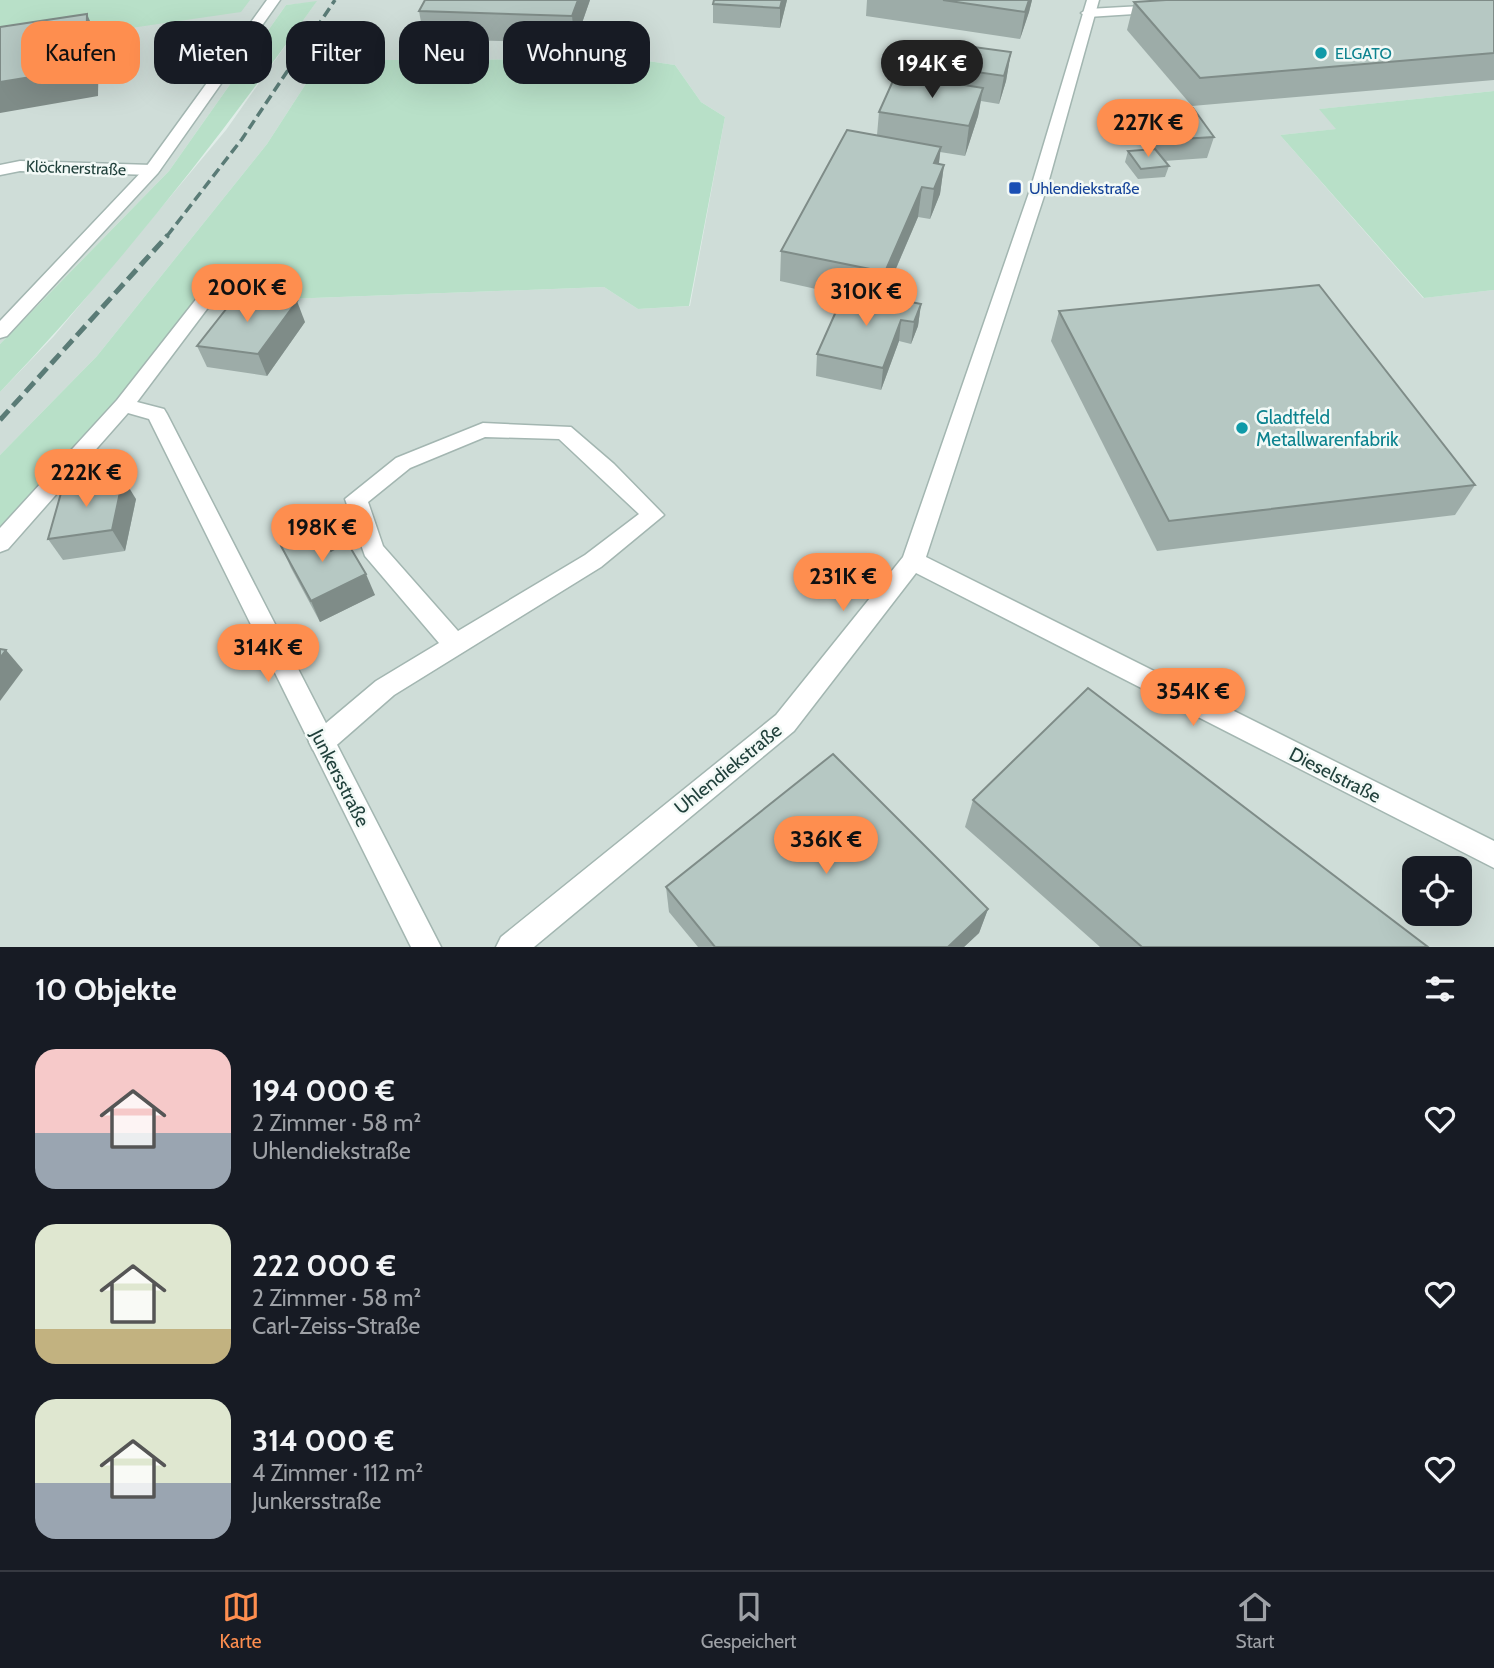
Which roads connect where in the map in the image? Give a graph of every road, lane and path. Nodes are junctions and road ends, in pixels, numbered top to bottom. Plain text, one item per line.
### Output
1 (274, 0) edge
2 (1091, 6) edge
3 (1170, 9) edge
4 (0, 170) edge
5 (152, 170) junction
6 (207, 297) dead end
7 (0, 332) edge
8 (124, 405) junction
9 (0, 543) edge
10 (913, 561) junction
11 (455, 645) junction
12 (322, 742) junction
13 (1494, 855) edge
14 (426, 947) edge
15 (511, 947) edge

1 - 5 street
2 - 3 street
2 - 10 street, Uhlendiekstraße
4 - 5 street, Klöcknerstraße
5 - 7 street
6 - 8 street
8 - 9 street
8 - 12 street, Junkersstraße
10 - 13 street, Dieselstraße
10 - 15 street, Uhlendiekstraße
11 - 11 street
11 - 12 street
12 - 14 street, Junkersstraße

